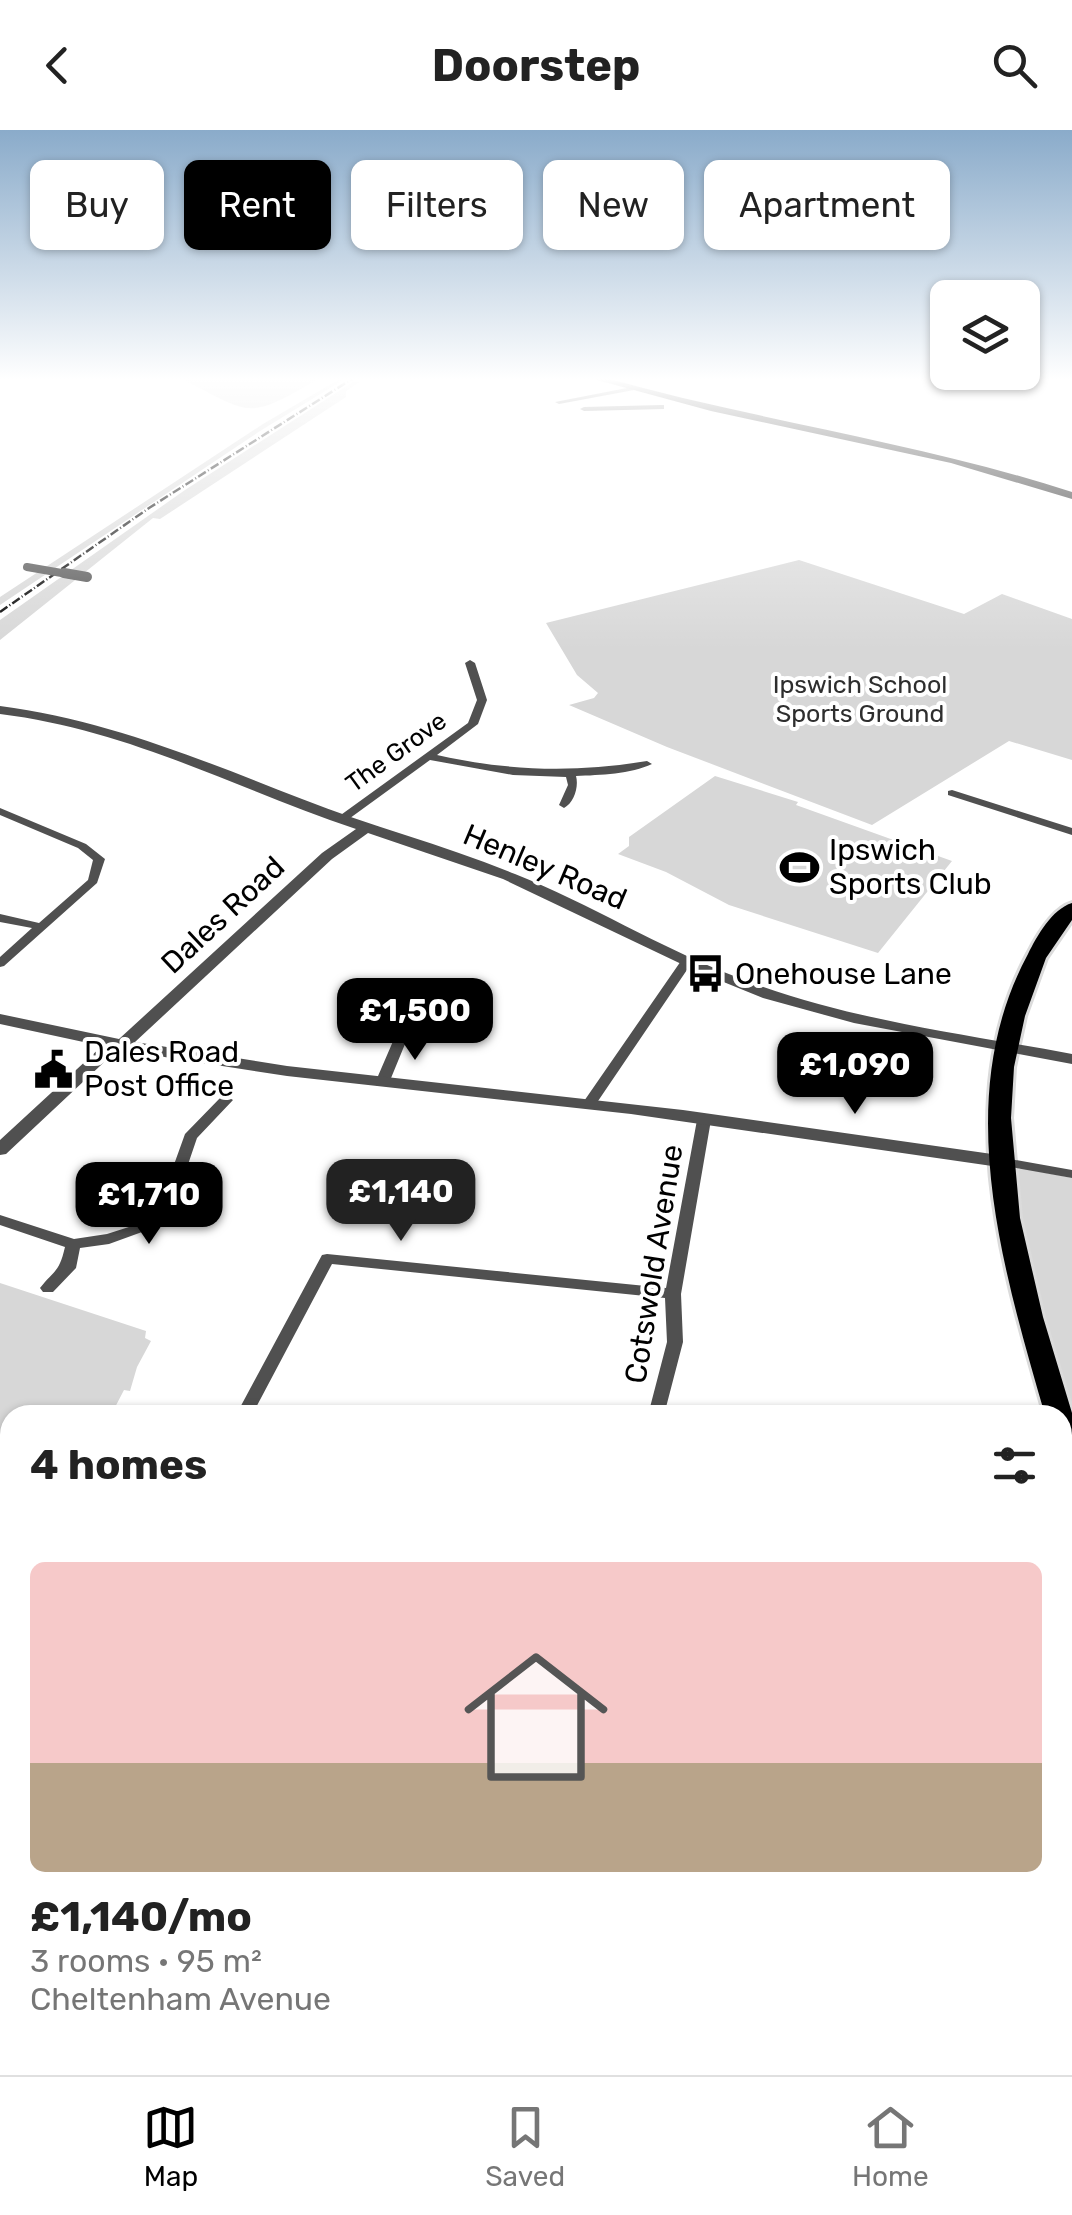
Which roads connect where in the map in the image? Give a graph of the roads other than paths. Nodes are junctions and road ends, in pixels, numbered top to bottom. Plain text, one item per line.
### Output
1 (982, 468) edge
2 (1072, 496) edge
3 (27, 567) dead end
4 (88, 576) dead end
5 (470, 664) dead end
6 (0, 710) edge
7 (431, 758) junction
8 (647, 764) dead end
9 (571, 776) junction
10 (952, 793) dead end
11 (564, 805) dead end
12 (0, 810) edge
13 (342, 819) junction
14 (366, 828) junction
15 (1072, 832) edge
16 (1072, 910) edge
17 (0, 918) edge
18 (42, 927) junction
19 (688, 961) junction
20 (0, 964) edge
21 (422, 988) dead end
22 (0, 1020) edge
23 (116, 1046) junction
24 (1005, 1047) junction
25 (1072, 1058) edge
26 (382, 1084) junction
27 (226, 1100) dead end
28 (588, 1104) junction
29 (704, 1120) junction
30 (0, 1150) edge
31 (999, 1161) junction
32 (1072, 1174) edge
33 (0, 1220) edge
34 (73, 1244) junction
35 (48, 1288) dead end
36 (673, 1294) junction
37 (249, 1405) edge
38 (658, 1405) edge
39 (1056, 1405) edge

1 - 2 main road
3 - 4 street, bridge
5 - 7 street, The Grove
6 - 13 street, Henley Road
7 - 9 street
7 - 13 street, The Grove
8 - 9 street
9 - 11 street
10 - 15 street
12 - 18 street
13 - 14 street, Henley Road
14 - 19 street, Henley Road
14 - 23 street, Dales Road
16 - 24 main road
17 - 18 street
18 - 20 street
19 - 24 street, Henley Road
19 - 28 street
21 - 26 street
22 - 23 street
23 - 26 street
23 - 30 street, Dales Road
24 - 25 street, Henley Road
24 - 31 main road
26 - 28 street
27 - 34 street
28 - 29 street
29 - 31 street
29 - 36 street, Cotswold Avenue
31 - 32 street
31 - 39 main road
33 - 34 street
34 - 35 street
36 - 37 street
36 - 38 street, Cotswold Avenue

